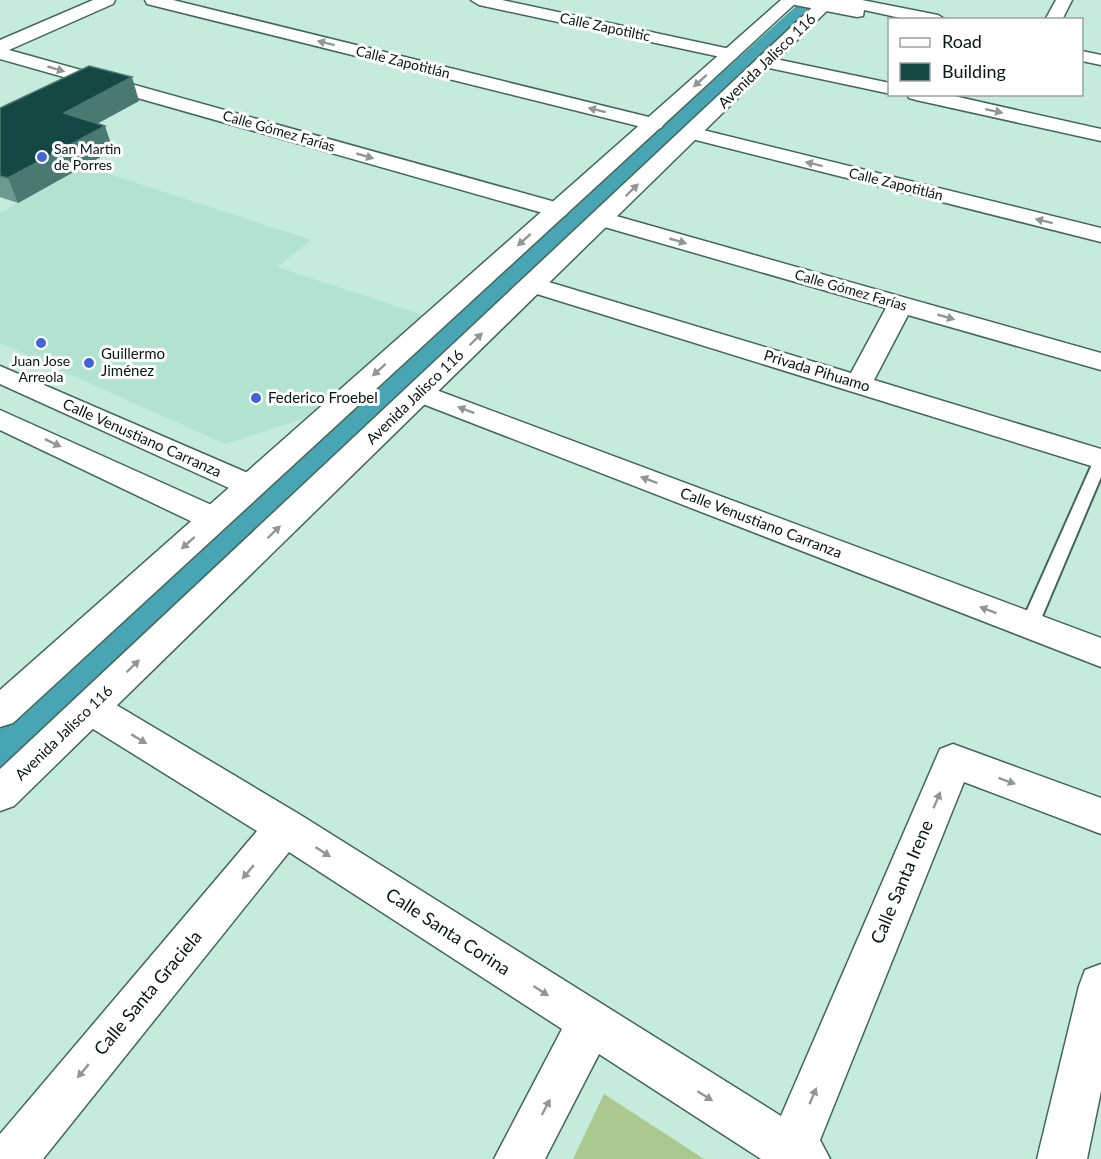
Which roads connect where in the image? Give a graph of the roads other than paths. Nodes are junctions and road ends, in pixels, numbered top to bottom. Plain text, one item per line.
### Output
1 (107, 0) edge
2 (153, 0) edge
3 (479, 0) edge
4 (793, 0) edge
5 (1064, 0) edge
6 (829, 3) edge
7 (888, 18) edge
8 (925, 18) edge
9 (1054, 18) edge
10 (0, 47) edge
11 (1083, 47) edge
12 (1101, 50) edge
13 (0, 53) edge
14 (730, 54) junction
15 (1083, 56) edge
16 (1101, 60) edge
17 (766, 62) junction
18 (888, 89) edge
19 (925, 96) edge
20 (654, 124) junction
21 (691, 133) junction
22 (1101, 135) edge
23 (558, 210) junction
24 (602, 219) junction
25 (1101, 235) edge
26 (533, 285) junction
27 (901, 304) junction
28 (1101, 362) edge
29 (0, 374) edge
30 (859, 383) junction
31 (420, 393) junction
32 (0, 418) edge
33 (1101, 460) edge
34 (251, 486) junction
35 (214, 519) junction
36 (1029, 626) junction
37 (1101, 653) edge
38 (90, 708) junction
39 (0, 712) edge
40 (0, 794) edge
41 (1101, 816) edge
42 (285, 827) junction
43 (1101, 986) edge
44 (590, 1023) junction
45 (798, 1155) edge
46 (11, 1159) edge
47 (519, 1159) edge
48 (1062, 1159) edge

1 - 10 street
20 -> 2 street, Calle Zapotitlán
3 - 14 street, Calle Zapotiltic
4 - 6 street
4 - 14 street, Avenida Jalisco 116
5 - 9 street
6 - 7 street
6 - 8 street
6 - 17 street, Avenida Jalisco 116
11 - 12 street
13 -> 23 street, Calle Gómez Farías
14 -> 20 street, Avenida Jalisco 116
15 - 16 street
17 - 18 street
17 - 21 street, Avenida Jalisco 116
19 -> 22 street
20 - 23 street, Avenida Jalisco 116
24 -> 21 street, Avenida Jalisco 116
25 -> 21 street, Calle Zapotitlán
23 -> 34 street, Avenida Jalisco 116
24 - 26 street, Avenida Jalisco 116
24 -> 27 street, Calle Gómez Farías
26 - 30 street, Privada Pihuamo
31 -> 26 street, Avenida Jalisco 116
27 -> 28 street, Calle Gómez Farías
27 - 30 street
29 - 34 street, Calle Venustiano Carranza
30 - 33 street, Privada Pihuamo
36 -> 31 street, Calle Venustiano Carranza
38 -> 31 street, Avenida Jalisco 116
32 -> 35 street
33 - 36 lane
34 - 35 street, Avenida Jalisco 116
35 -> 39 street, Avenida Jalisco 116
36 - 37 street, Calle Venustiano Carranza
38 - 40 street, Avenida Jalisco 116
38 -> 42 street, Calle Santa Corina
45 -> 41 street, Calle Santa Irene
42 -> 44 street, Calle Santa Corina
42 -> 46 street, Calle Santa Graciela
43 - 48 street
44 -> 45 street, Calle Santa Corina
47 -> 44 street

